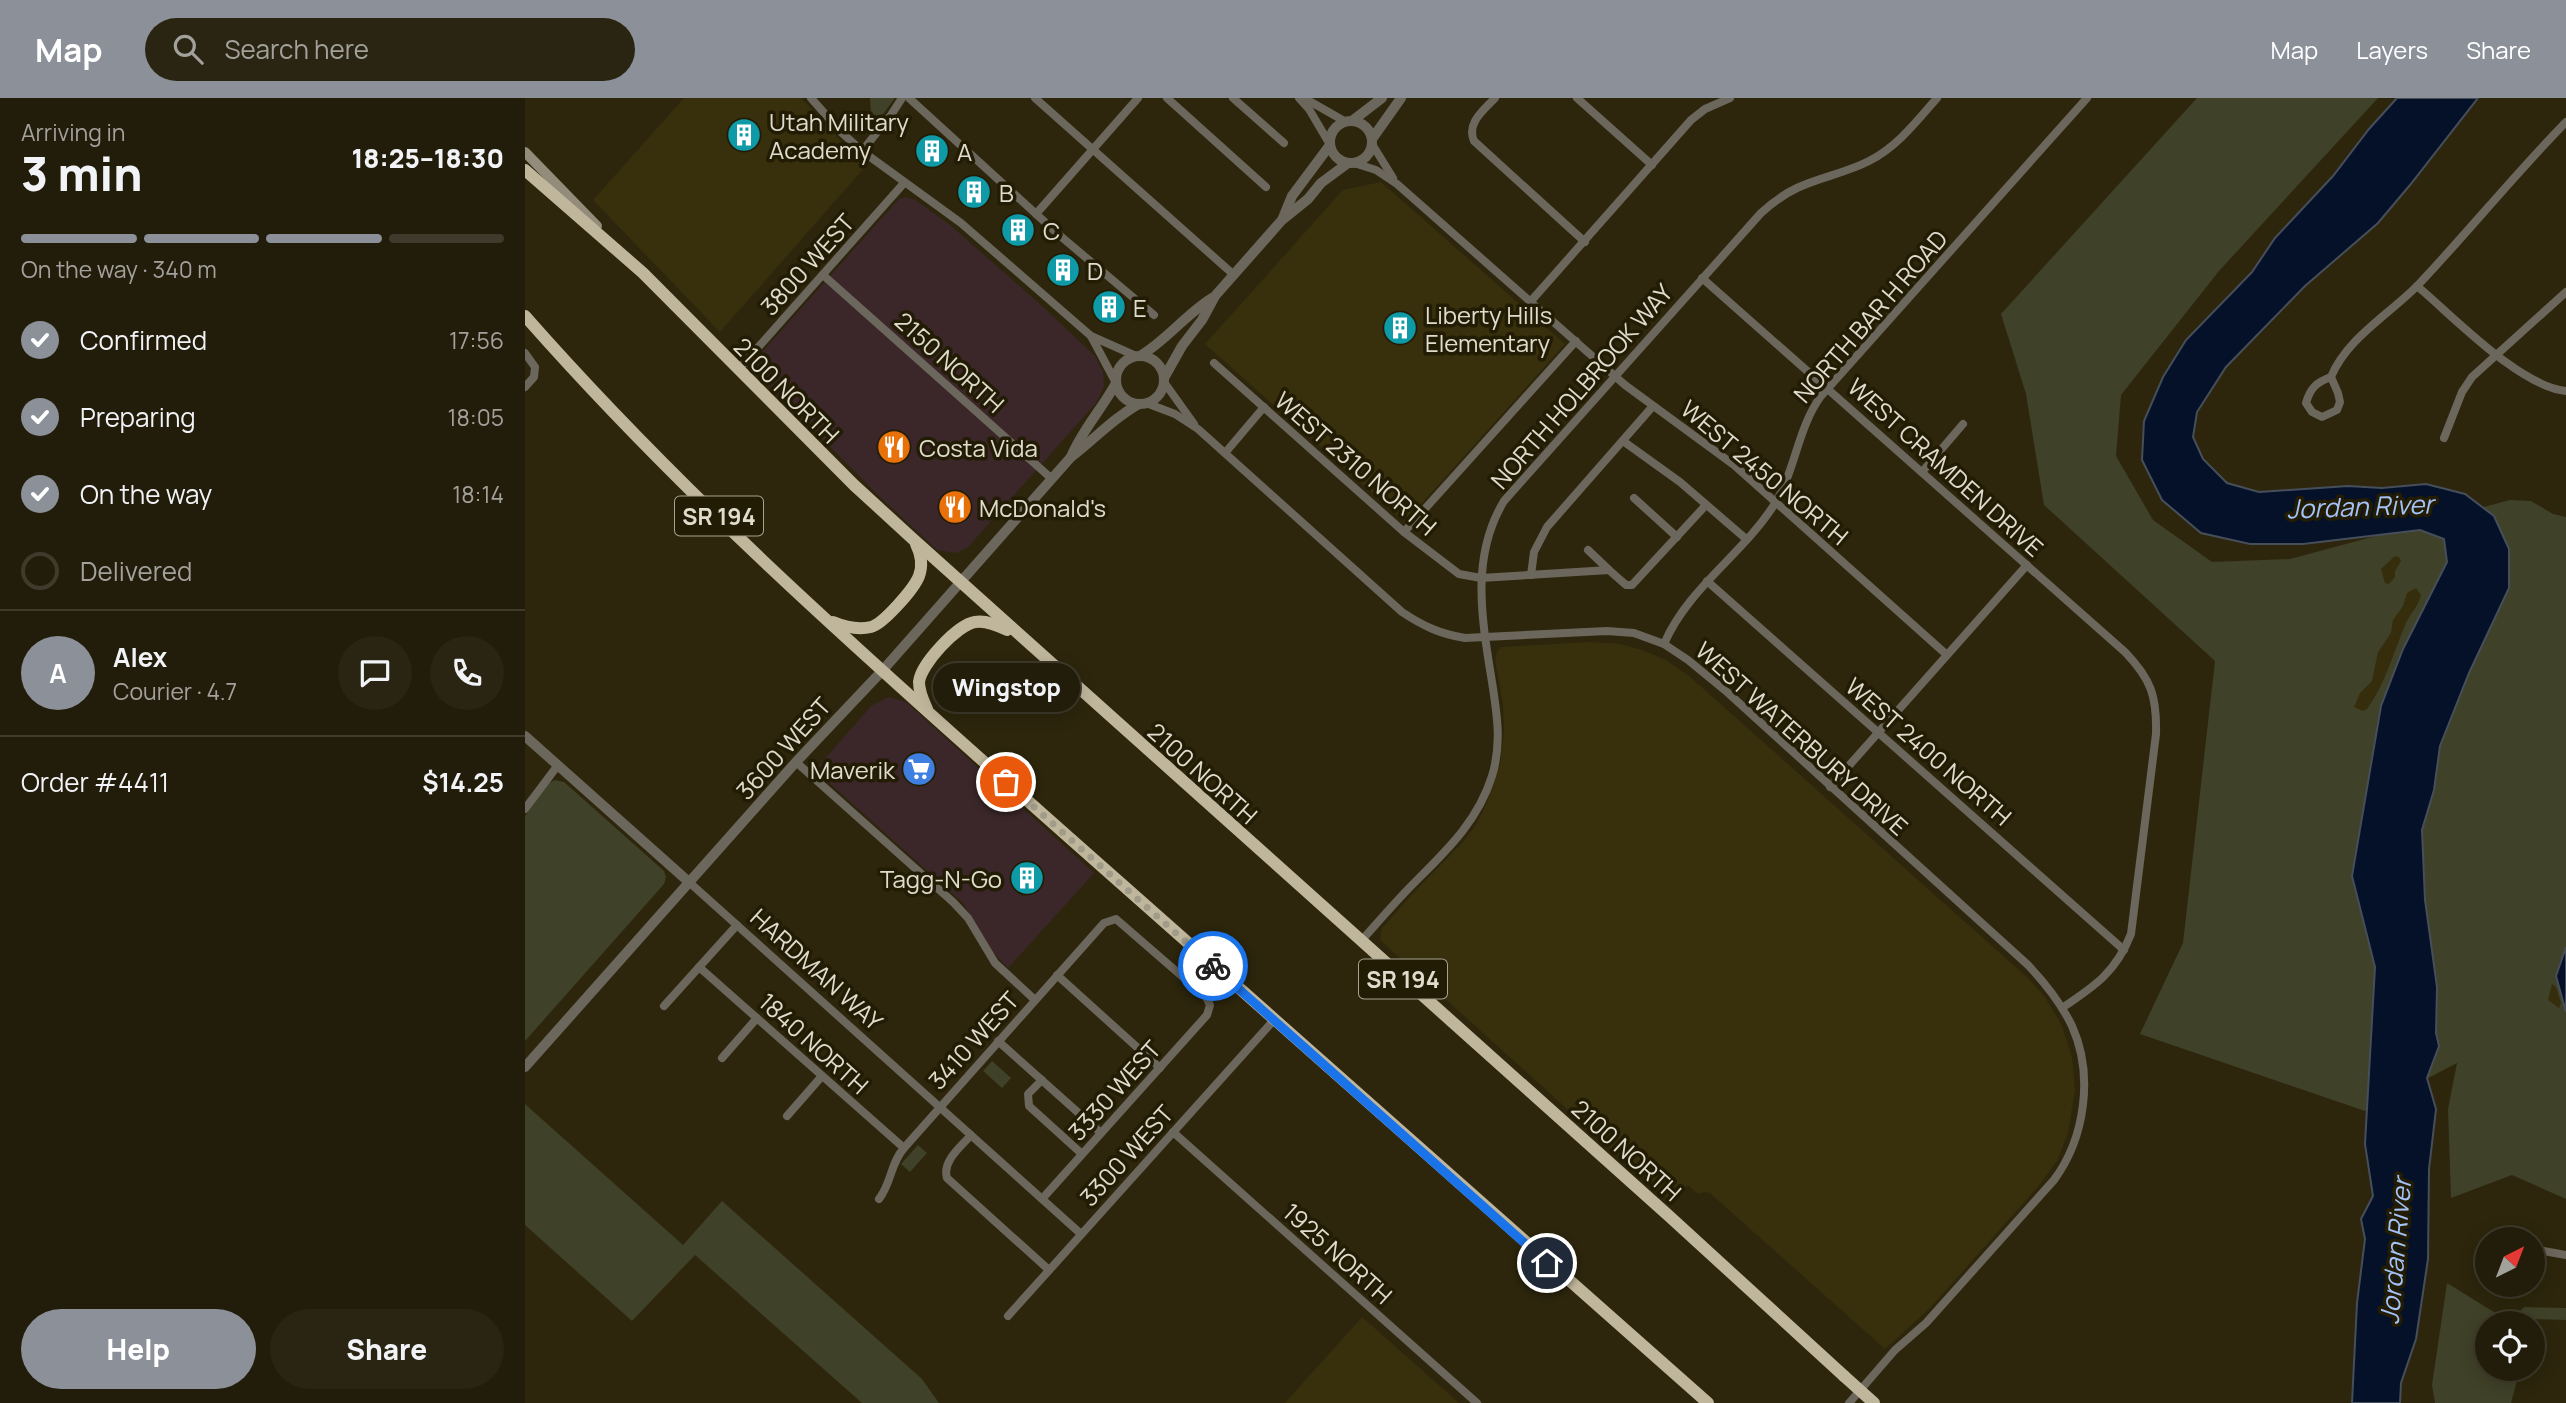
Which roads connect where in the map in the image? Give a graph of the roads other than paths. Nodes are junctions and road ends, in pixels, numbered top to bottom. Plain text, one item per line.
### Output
1 (811, 98) edge
2 (902, 98) edge
3 (909, 98) edge
4 (1035, 98) edge
5 (1138, 98) edge
6 (1167, 98) edge
7 (1233, 98) edge
8 (1301, 98) edge
9 (1382, 98) edge
10 (1401, 98) edge
11 (1496, 98) edge
12 (1577, 98) edge
13 (1937, 98) edge
14 (2087, 98) edge
15 (1725, 99) edge
16 (1349, 121) junction
17 (2566, 122) edge
18 (1372, 141) junction
19 (1284, 143) dead end
20 (1329, 144) junction
21 (1093, 149) junction
22 (862, 150) junction
23 (525, 152) edge
24 (1351, 163) junction
25 (1652, 165) junction
26 (525, 170) edge
27 (904, 183) junction
28 (1397, 184) junction
29 (1266, 187) dead end
30 (1036, 214) junction
31 (1282, 220) junction
32 (1585, 242) junction
33 (643, 273) junction
34 (823, 275) junction
35 (1234, 275) junction
36 (1702, 278) junction
37 (2417, 286) junction
38 (2566, 292) edge
39 (1215, 296) junction
40 (1531, 302) junction
41 (1154, 316) dead end
42 (525, 318) edge
43 (1091, 336) junction
44 (1576, 341) junction
45 (525, 353) edge
46 (2496, 354) junction
47 (1138, 356) junction
48 (1213, 363) dead end
49 (738, 370) junction
50 (1615, 376) junction
51 (2331, 377) junction
52 (1164, 380) junction
53 (1116, 382) junction
54 (525, 387) edge
55 (1828, 389) junction
56 (2566, 391) edge
57 (1143, 404) junction
58 (1653, 406) junction
59 (1264, 408) junction
60 (1963, 424) dead end
61 (1198, 429) junction
62 (2444, 438) dead end
63 (1623, 441) junction
64 (1225, 453) junction
65 (1071, 457) junction
66 (1922, 472) junction
67 (1052, 479) junction
68 (1634, 498) dead end
69 (1775, 503) junction
70 (1706, 505) junction
71 (1405, 531) junction
72 (1677, 537) junction
73 (1745, 538) junction
74 (914, 540) junction
75 (1588, 550) dead end
76 (2027, 565) junction
77 (1609, 570) junction
78 (1531, 575) junction
79 (1481, 578) junction
80 (1707, 581) junction
81 (960, 583) junction
82 (827, 619) junction
83 (1020, 636) junction
84 (1485, 636) junction
85 (1664, 644) junction
86 (1947, 655) junction
87 (882, 671) junction
88 (931, 715) junction
89 (1878, 733) junction
90 (525, 736) edge
91 (796, 762) junction
92 (558, 765) junction
93 (1830, 787) junction
94 (525, 809) edge
95 (690, 883) junction
96 (737, 925) junction
97 (1361, 941) junction
98 (2124, 950) junction
99 (699, 967) junction
100 (1058, 975) junction
101 (1035, 1000) junction
102 (1210, 1004) joint
103 (664, 1006) dead end
104 (2062, 1008) junction
105 (757, 1018) junction
106 (1273, 1020) junction
107 (998, 1041) junction
108 (722, 1058) dead end
109 (525, 1067) edge
110 (1160, 1068) junction
111 (822, 1076) junction
112 (1042, 1080) junction
113 (939, 1107) junction
114 (787, 1116) dead end
115 (1173, 1132) junction
116 (1101, 1133) junction
117 (971, 1135) junction
118 (904, 1148) junction
119 (1082, 1154) junction
120 (879, 1199) dead end
121 (1042, 1199) junction
122 (1081, 1234) junction
123 (2545, 1252) edge
124 (2566, 1255) edge
125 (1049, 1270) junction
126 (1008, 1316) dead end
127 (1477, 1403) edge
128 (1708, 1403) edge
129 (1849, 1403) edge
130 (1874, 1403) edge

1 - 22 street
2 - 22 street
3 - 30 street
4 - 21 street
5 - 21 street
6 - 29 street
7 - 19 street
8 - 16 street
8 - 20 street
9 - 16 street
10 - 18 street
11 - 32 street
12 - 25 street
13 - 36 street, NORTH HOLBROOK WAY
14 - 55 street, NORTH BAR H ROAD
15 - 25 street
16 - 18 street
16 - 20 street
17 - 37 street
18 - 24 street
18 - 28 street, WEST 2450 NORTH
20 - 24 street
20 - 31 street
21 - 30 street
21 - 35 street
22 - 27 street
23 - 33 main road, 2100 NORTH
24 - 28 street, WEST 2450 NORTH
24 - 31 street
25 - 32 street
26 - 33 highway, SR 194
27 - 34 street, 3800 WEST
27 - 43 street
28 - 40 street, WEST 2450 NORTH
30 - 41 street
31 - 35 street
32 - 40 street
33 - 49 highway, 2100 NORTH / SR 194
34 - 49 street, 3800 WEST
34 - 67 street, 2150 NORTH
35 - 39 street
36 - 50 street, NORTH HOLBROOK WAY
36 - 55 street, WEST CRAMDEN DRIVE
37 - 46 street
37 - 51 street
38 - 46 street
39 - 47 street
39 - 52 street
40 - 44 street, WEST 2450 NORTH
42 - 82 highway, SR 194
43 - 47 street
43 - 53 street
44 - 50 street, WEST 2450 NORTH
44 - 71 street
45 - 54 street
46 - 56 street
46 - 62 street
47 - 52 street
47 - 53 street
48 - 59 street, WEST 2310 NORTH
49 - 74 highway, 2100 NORTH / SR 194
50 - 58 street, WEST 2450 NORTH
50 - 79 street, NORTH HOLBROOK WAY
51 - 51 street
52 - 57 street
52 - 61 street, WEST WATERBURY DRIVE
53 - 57 street
53 - 65 street
55 - 66 street, WEST CRAMDEN DRIVE
55 - 69 street, NORTH BAR H ROAD
57 - 61 street, WEST WATERBURY DRIVE
57 - 65 street
58 - 63 street
58 - 69 street, WEST 2450 NORTH
59 - 64 street
59 - 71 street, WEST 2310 NORTH
60 - 66 street
61 - 64 street, WEST WATERBURY DRIVE
63 - 70 street
63 - 78 street
64 - 84 street, WEST WATERBURY DRIVE
65 - 67 street, 3600 WEST
66 - 76 street, WEST CRAMDEN DRIVE
67 - 81 street, 3600 WEST
68 - 72 street
69 - 73 street, NORTH BAR H ROAD
69 - 86 street, WEST 2450 NORTH
70 - 72 street
70 - 73 street
71 - 79 street, WEST 2310 NORTH
72 - 77 street
73 - 80 street, NORTH BAR H ROAD
74 - 81 highway, 2100 NORTH / SR 194
74 - 82 highway
75 - 77 street
76 - 86 street
76 - 98 street, WEST CRAMDEN DRIVE
77 - 78 street
78 - 79 street
79 - 84 street, NORTH HOLBROOK WAY
80 - 85 street, NORTH BAR H ROAD
80 - 89 street, WEST 2400 NORTH
81 - 83 highway, 2100 NORTH / SR 194
81 - 87 street, 3600 WEST
82 - 87 highway, SR 194
83 - 88 highway
83 - 97 highway, 2100 NORTH / SR 194
84 - 85 street, WEST WATERBURY DRIVE
84 - 97 street, NORTH HOLBROOK WAY
85 - 93 street, WEST WATERBURY DRIVE
86 - 89 street
87 - 88 highway, SR 194
87 - 91 street, 3600 WEST
88 - 106 highway, SR 194
89 - 93 street
89 - 98 street, WEST 2400 NORTH
90 - 92 street, HARDMAN WAY
91 - 95 street, 3600 WEST
91 - 101 street
92 - 94 street
92 - 95 street, HARDMAN WAY
93 - 104 street, WEST WATERBURY DRIVE
95 - 96 street, HARDMAN WAY
95 - 109 street, 3600 WEST
96 - 99 street
96 - 113 street, HARDMAN WAY
97 - 130 highway, 2100 NORTH / SR 194, bridge
98 - 104 street
99 - 103 street
99 - 105 street, 1840 NORTH
100 - 101 street, 3410 WEST
100 - 102 street, 3410 WEST
100 - 110 street
101 - 107 street, 3410 WEST
102 - 110 street, 3330 WEST
104 - 129 street, WEST WATERBURY DRIVE
105 - 108 street
105 - 111 street, 1840 NORTH
106 - 115 street, 3300 WEST
106 - 128 highway, SR 194
107 - 112 street
107 - 113 street, 3410 WEST
110 - 116 street, 3330 WEST
111 - 114 street
111 - 118 street, 1840 NORTH
112 - 116 street
112 - 119 street
113 - 117 street, HARDMAN WAY
113 - 118 street, 3410 WEST
115 - 122 street, 3300 WEST
115 - 127 street, 1925 NORTH
116 - 119 street, 3330 WEST
117 - 121 street, HARDMAN WAY
117 - 125 street
118 - 120 street, 3410 WEST
119 - 121 street, 3330 WEST
121 - 122 street, HARDMAN WAY
122 - 125 street, 3300 WEST
123 - 124 street
125 - 126 street, 3300 WEST

